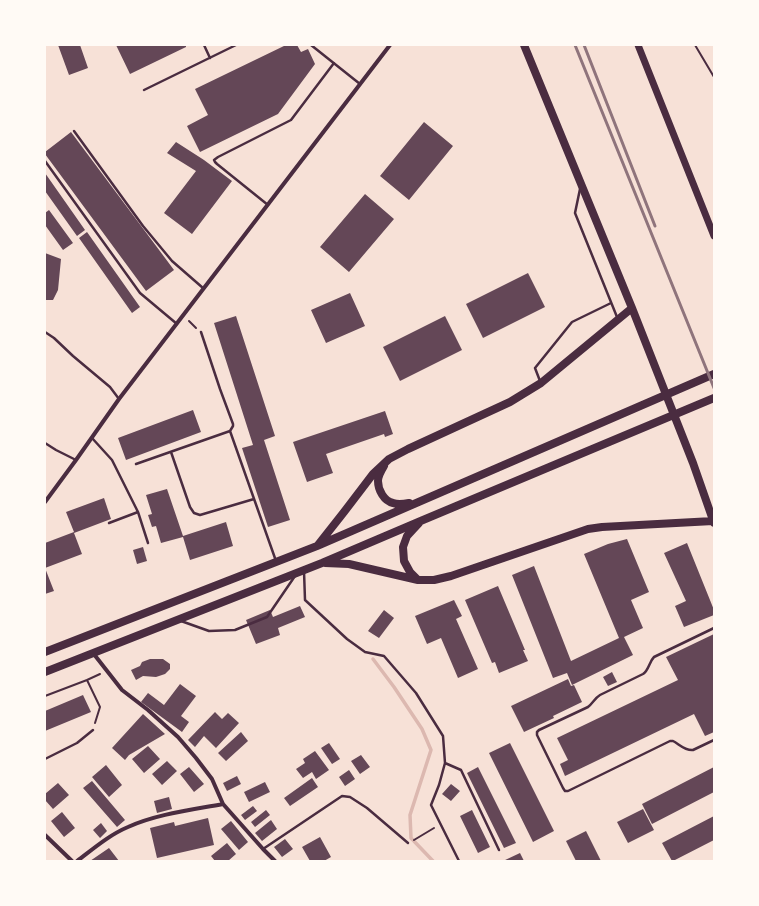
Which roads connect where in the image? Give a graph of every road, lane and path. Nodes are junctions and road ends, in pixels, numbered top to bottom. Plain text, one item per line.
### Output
1 (204, 45) edge
2 (236, 45) edge
3 (311, 45) edge
4 (390, 45) edge
5 (524, 45) edge
6 (638, 45) edge
7 (695, 45) edge
8 (210, 58) junction
9 (334, 63) junction
10 (714, 76) edge
11 (360, 84) junction
12 (144, 90) dead end
13 (74, 131) dead end
14 (45, 161) edge
15 (581, 184) junction
16 (268, 205) junction
17 (714, 236) edge
18 (203, 288) junction
19 (611, 303) junction
20 (632, 308) junction
21 (183, 316) junction
22 (618, 319) junction
23 (177, 324) junction
24 (45, 332) edge
25 (201, 332) joint
26 (714, 374) edge
27 (541, 383) junction
28 (714, 398) edge
29 (119, 399) junction
30 (230, 431) junction
31 (92, 438) junction
32 (45, 443) edge
33 (171, 452) junction
34 (389, 459) junction
35 (76, 460) junction
36 (136, 464) dead end
37 (254, 499) junction
38 (45, 502) edge
39 (416, 503) junction
40 (138, 512) junction
41 (423, 520) junction
42 (714, 522) edge
43 (109, 523) dead end
44 (148, 543) dead end
45 (317, 546) junction
46 (276, 562) junction
47 (322, 563) junction
48 (300, 572) junction
49 (418, 580) junction
50 (179, 620) junction
51 (714, 628) edge
52 (45, 652) edge
53 (93, 653) junction
54 (107, 671) junction
55 (45, 672) edge
56 (87, 680) junction
57 (45, 696) edge
58 (93, 730) joint
59 (714, 740) edge
60 (45, 759) edge
61 (445, 763) junction
62 (223, 804) junction
63 (440, 824) junction
64 (45, 835) edge
65 (420, 836) dead end
66 (408, 843) dead end
67 (263, 849) junction
68 (499, 850) dead end
69 (72, 861) edge
70 (77, 861) edge
71 (275, 861) edge
72 (459, 861) edge

1 - 8 lane
2 - 8 lane
3 - 9 lane
4 - 11 street
5 - 15 main road
6 - 17 main road
7 - 10 path
8 - 12 lane
9 - 11 lane
9 - 16 lane
11 - 16 street
13 - 18 lane
14 - 23 lane
15 - 19 lane
15 - 20 main road
16 - 18 street
18 - 21 street
19 - 22 lane
19 - 27 lane
20 - 22 main road
20 - 42 main road
21 - 23 street
21 - 25 path
22 - 27 main road
23 - 29 street
24 - 29 lane
25 - 30 lane
26 - 39 main road
27 - 34 main road
28 - 41 main road
29 - 31 street
30 - 33 lane
30 - 37 lane
31 - 35 street
31 - 40 lane
32 - 35 lane
33 - 36 lane
33 - 37 lane
34 - 39 main road
34 - 45 main road
35 - 38 street
37 - 46 lane
39 - 45 main road
40 - 43 lane
40 - 44 lane
41 - 47 main road
41 - 49 main road
42 - 49 main road
45 - 46 main road
46 - 52 main road
47 - 48 main road
47 - 49 main road
48 - 50 main road
48 - 50 lane
48 - 61 lane
50 - 53 main road
51 - 59 lane
53 - 54 street
53 - 55 main road
54 - 56 path
54 - 62 street
56 - 57 path
56 - 58 path
58 - 60 lane
61 - 63 lane
61 - 68 lane
62 - 67 street
62 - 70 street
63 - 65 path
63 - 72 lane
64 - 69 street
66 - 67 lane
67 - 71 street

